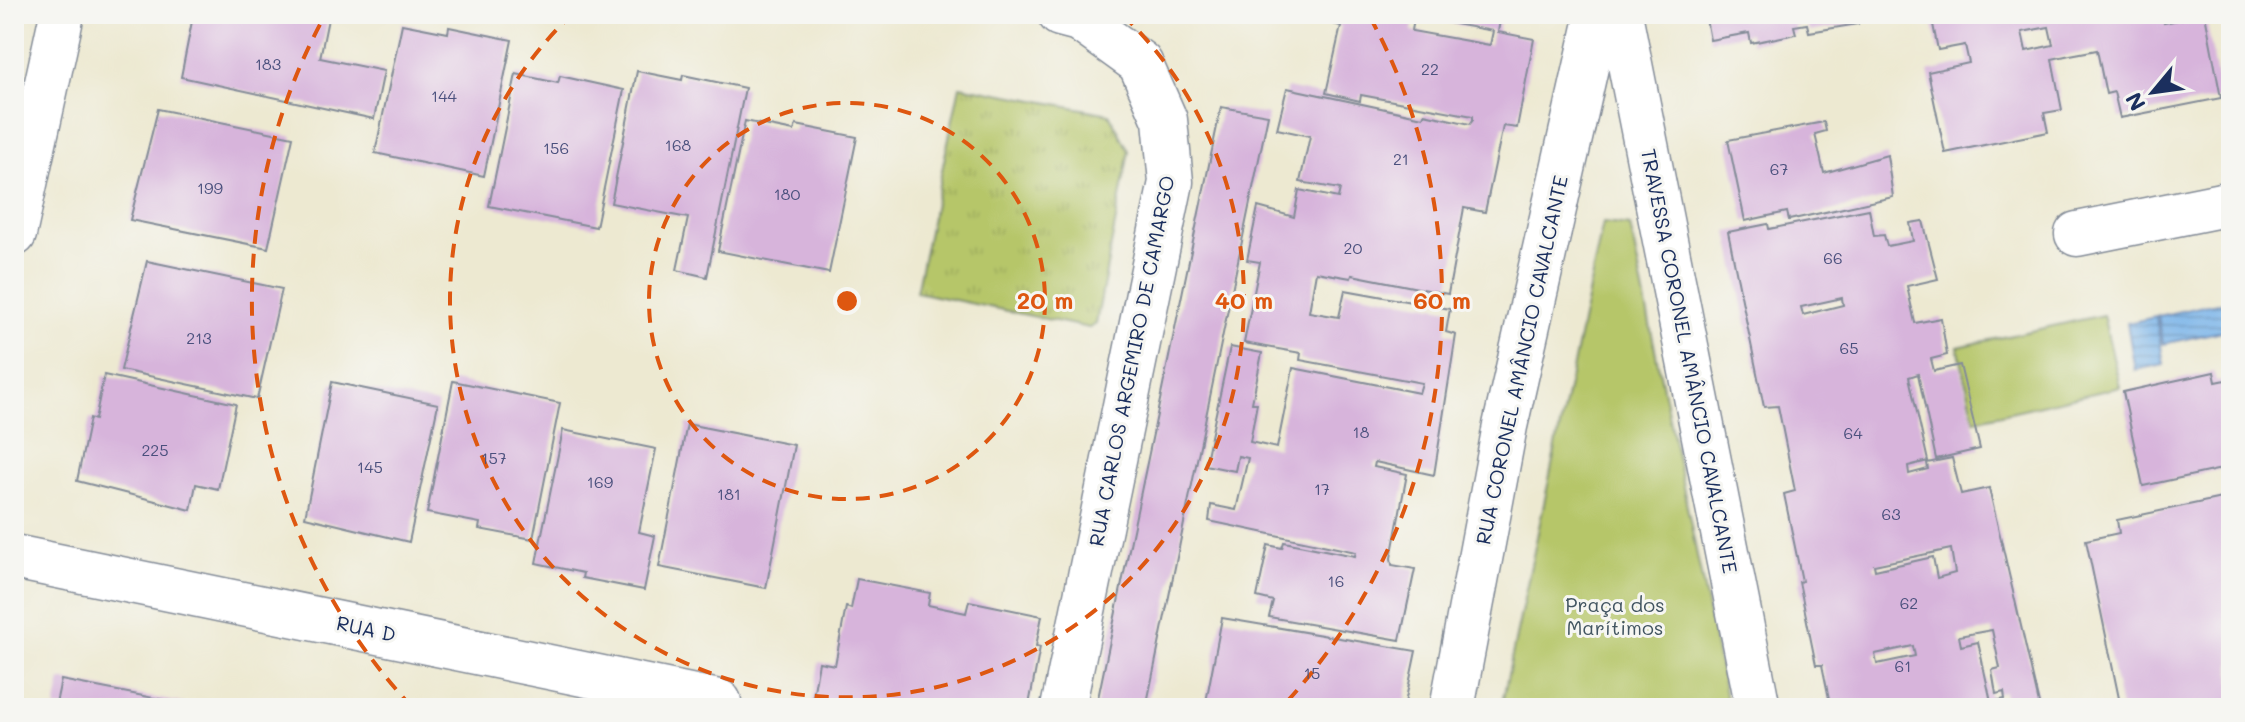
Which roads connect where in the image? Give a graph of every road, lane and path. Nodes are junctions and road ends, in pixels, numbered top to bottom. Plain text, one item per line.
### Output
1 (62, 14) edge
2 (1060, 14) edge
3 (1598, 14) edge
4 (1620, 14) edge
5 (2231, 203) edge
6 (14, 234) edge
7 (2077, 234) dead end
8 (14, 557) edge
9 (719, 702) dead end
10 (1063, 708) edge
11 (1452, 708) edge
12 (1758, 708) edge

1 - 6 street
2 - 10 street, RUA CARLOS ARGEMIRO DE CAMARGO
3 - 11 street, RUA CORONEL AMÂNCIO CAVALCANTE
4 - 12 street, TRAVESSA CORONEL AMÂNCIO CAVALCANTE
5 - 7 street
8 - 9 street, RUA D

